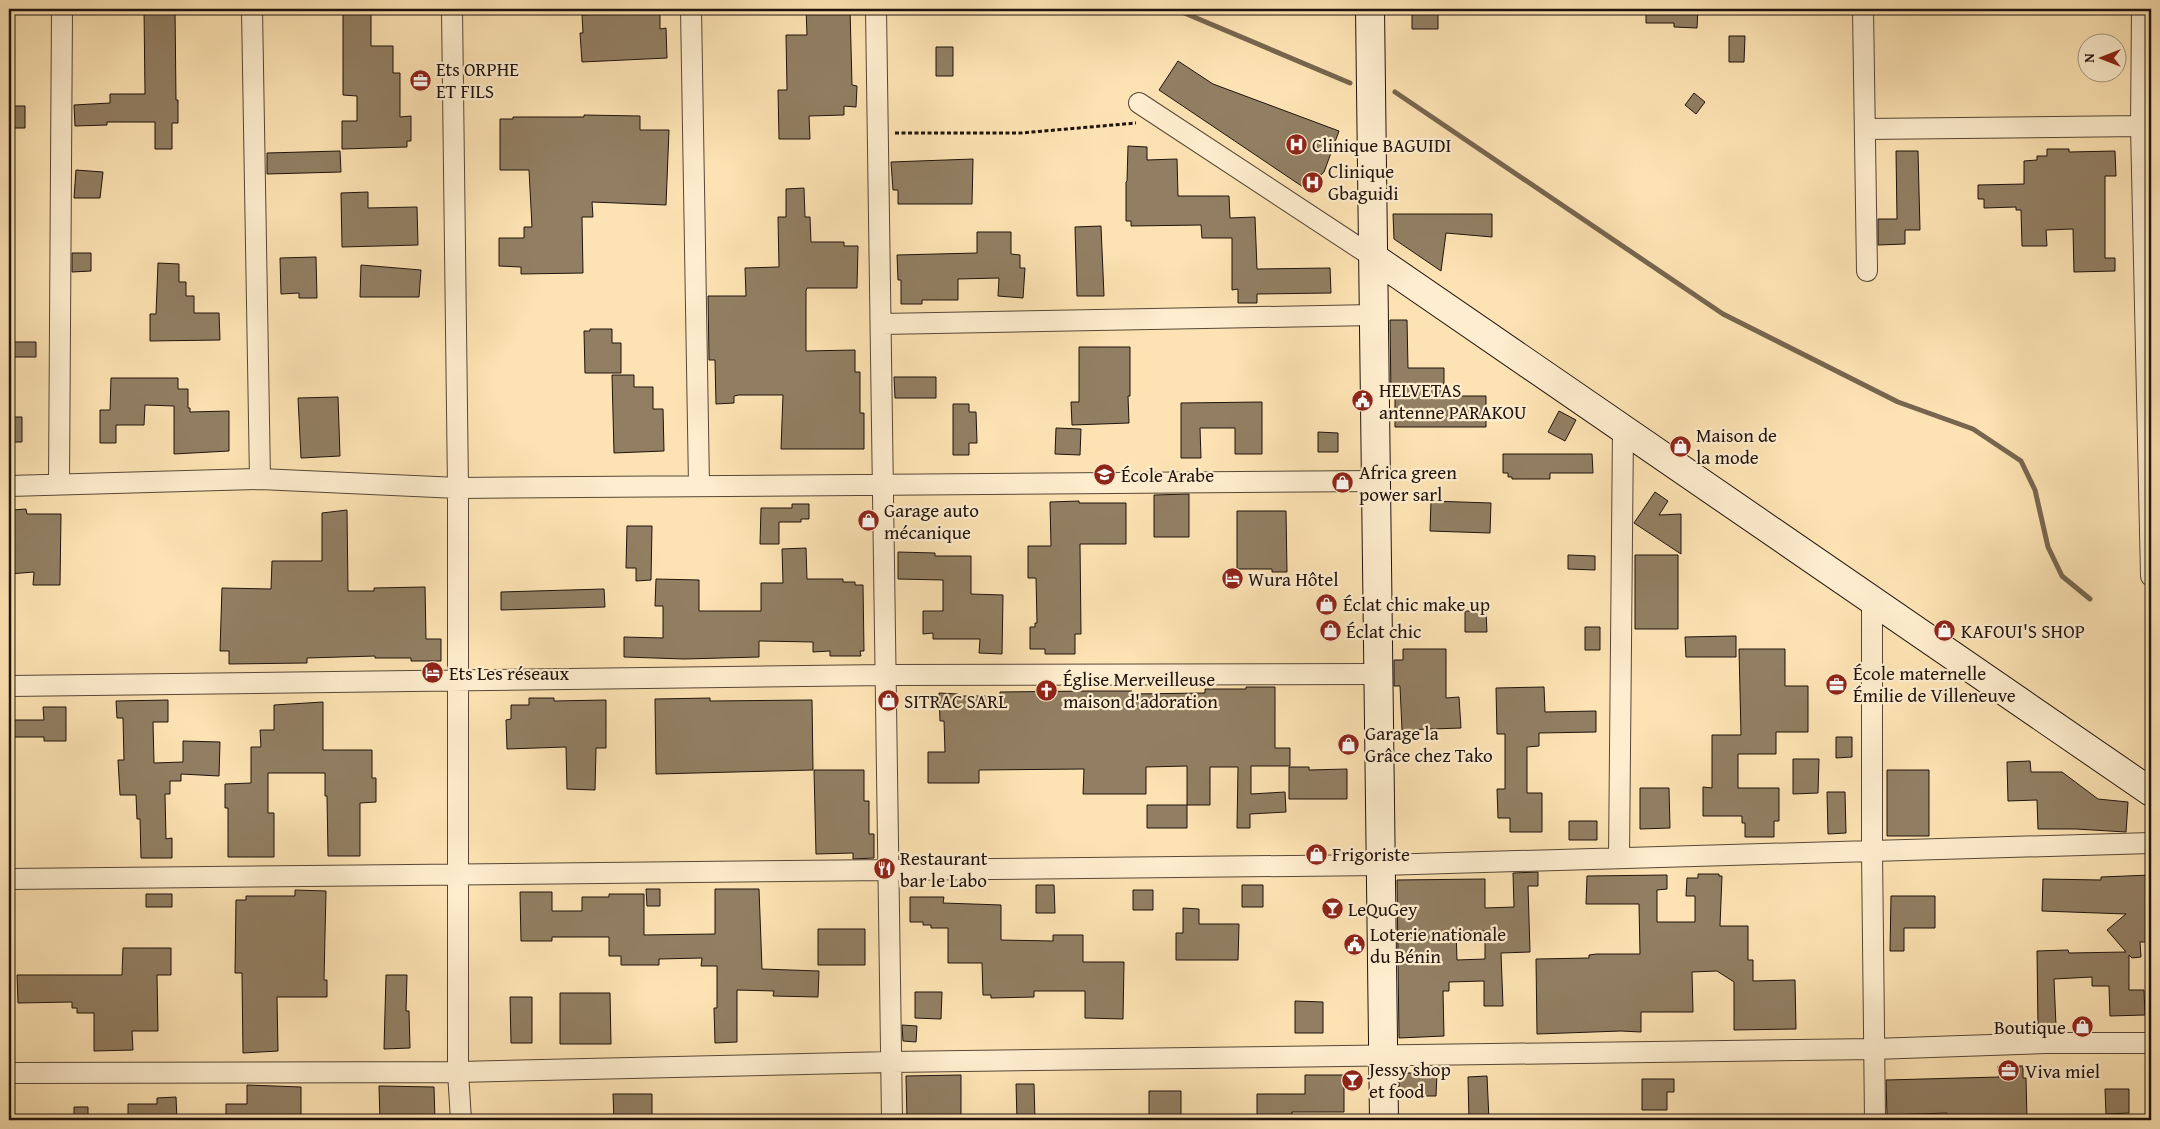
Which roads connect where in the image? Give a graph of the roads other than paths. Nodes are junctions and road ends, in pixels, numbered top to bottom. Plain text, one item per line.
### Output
1 (62, 9) edge
2 (252, 9) edge
3 (452, 9) edge
4 (691, 9) edge
5 (876, 9) edge
6 (1370, 9) edge
7 (1863, 9) edge
8 (2142, 9) edge
9 (1139, 103) dead end
10 (2140, 126) junction
11 (1865, 130) junction
12 (1373, 257) junction
13 (1867, 271) dead end
14 (1374, 315) junction
15 (881, 324) junction
16 (1623, 429) junction
17 (260, 479) junction
18 (1376, 480) junction
19 (59, 483) junction
20 (883, 484) junction
21 (699, 485) junction
22 (9, 486) edge
23 (458, 488) junction
24 (2151, 576) edge
25 (1872, 600) junction
26 (1378, 674) junction
27 (886, 675) junction
28 (459, 680) junction
29 (9, 686) edge
30 (2151, 792) edge
31 (2151, 843) edge
32 (1872, 851) junction
33 (1619, 858) junction
34 (1380, 865) junction
35 (888, 870) junction
36 (459, 876) junction
37 (9, 879) edge
38 (2151, 1043) edge
39 (1874, 1049) junction
40 (1383, 1056) junction
41 (891, 1062) junction
42 (9, 1072) edge
43 (458, 1072) junction
44 (461, 1120) edge
45 (892, 1120) edge
46 (1384, 1120) edge
47 (1876, 1120) edge

1 - 19 street
2 - 17 street
3 - 23 street
4 - 21 street
5 - 15 street
6 - 12 street
7 - 11 street
8 - 10 street
9 - 12 street
10 - 11 street
10 - 24 street
11 - 13 street
12 - 14 street
12 - 16 street
14 - 15 street
14 - 18 street
15 - 20 street
16 - 25 street
16 - 33 street
17 - 19 street
17 - 23 street
18 - 20 street
18 - 26 street
19 - 22 street
20 - 21 street
20 - 27 street
21 - 23 street
23 - 28 street
25 - 30 street
25 - 32 street
26 - 27 street
26 - 34 street
27 - 28 street
27 - 35 street
28 - 29 street
28 - 36 street
31 - 32 street
32 - 33 street
32 - 39 street
33 - 34 street
34 - 35 street
34 - 40 street
35 - 36 street
35 - 41 street
36 - 37 street
36 - 43 street
38 - 39 street
39 - 40 street
39 - 47 street
40 - 41 street
40 - 46 street
41 - 43 street
41 - 45 street
42 - 43 street
43 - 44 street

